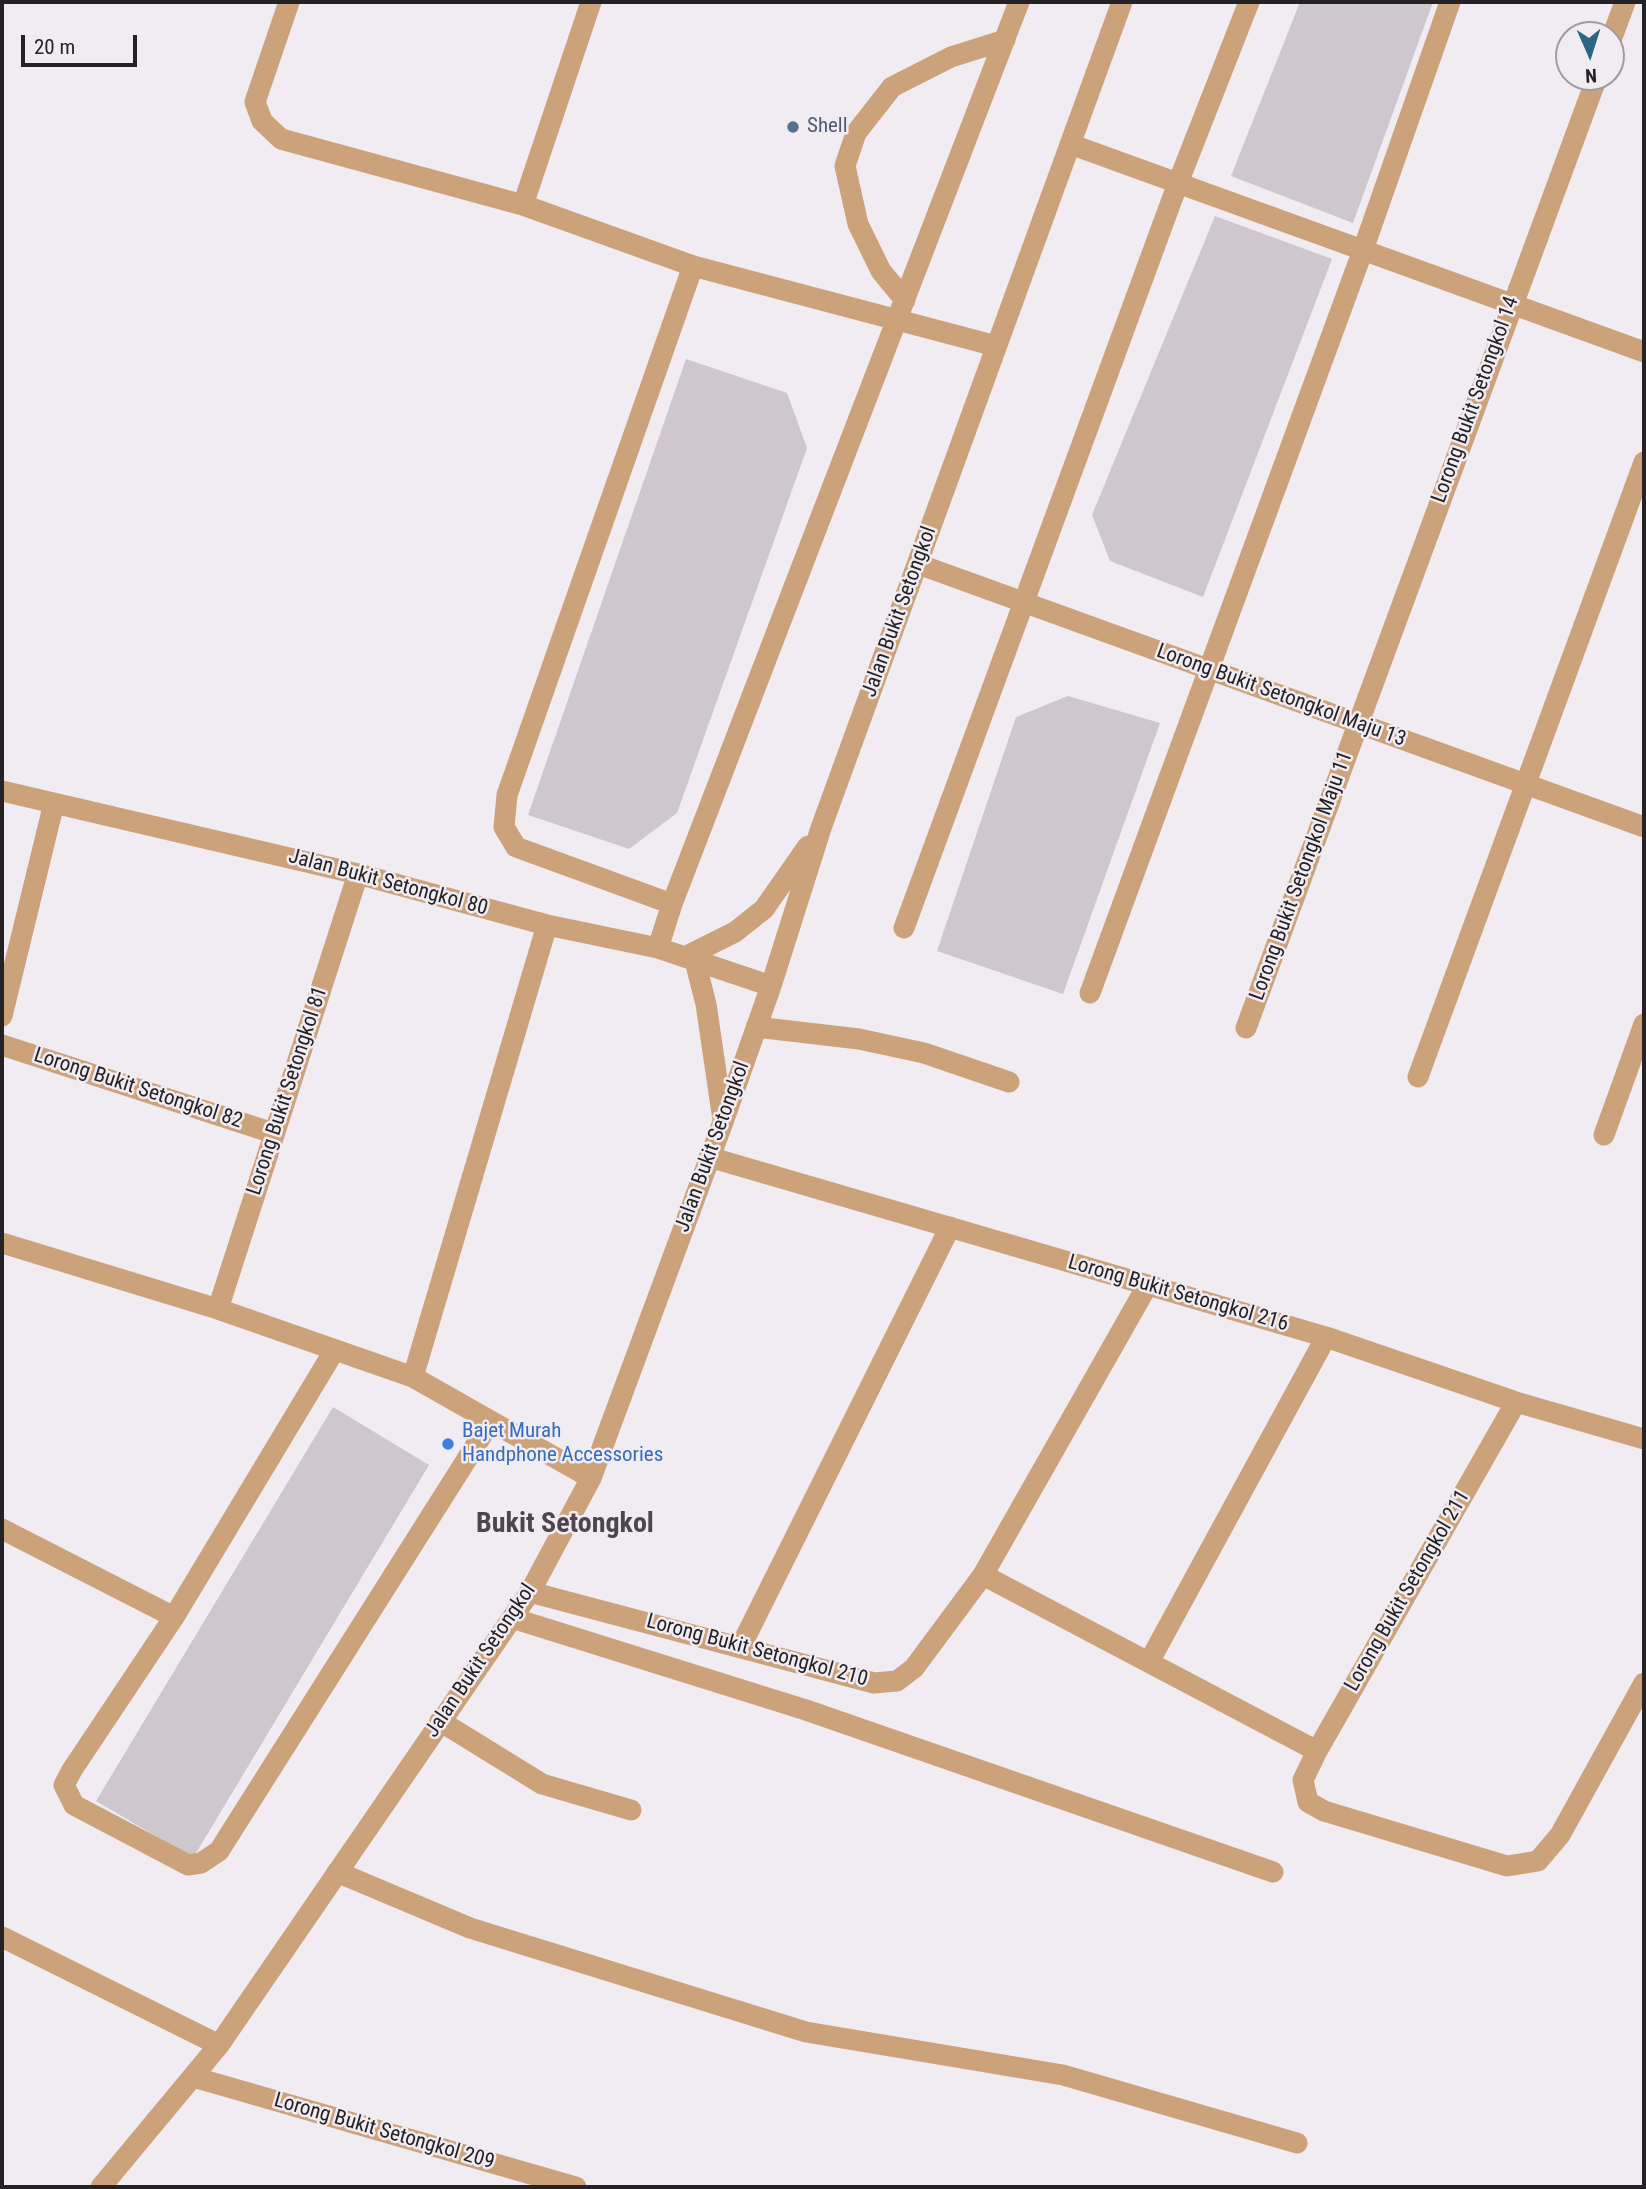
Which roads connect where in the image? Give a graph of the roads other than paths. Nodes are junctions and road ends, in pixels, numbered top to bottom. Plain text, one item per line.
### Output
1 (289, 2) edge
2 (591, 2) edge
3 (1122, 2) edge
4 (1249, 2) edge
5 (1450, 2) edge
6 (1626, 2) edge
7 (1017, 3) edge
8 (1618, 21) edge
9 (1005, 40) junction
10 (1592, 91) edge
11 (1070, 144) junction
12 (1178, 183) junction
13 (523, 205) junction
14 (1363, 250) junction
15 (693, 266) junction
16 (905, 300) junction
17 (1512, 304) junction
18 (897, 321) junction
19 (996, 346) junction
20 (1644, 352) edge
21 (1644, 462) edge
22 (918, 564) junction
23 (1024, 603) junction
24 (1209, 670) junction
25 (1357, 724) junction
26 (1526, 784) junction
27 (2, 791) edge
28 (54, 803) junction
29 (1644, 827) edge
30 (821, 828) junction
31 (358, 874) junction
32 (672, 904) junction
33 (547, 925) junction
34 (904, 928) dead end
35 (658, 948) junction
36 (690, 959) junction
37 (771, 986) junction
38 (1090, 993) dead end
39 (2, 1016) edge
40 (1644, 1024) edge
41 (756, 1027) junction
42 (1246, 1028) dead end
43 (2, 1045) edge
44 (1418, 1077) dead end
45 (1009, 1082) dead end
46 (723, 1122) junction
47 (273, 1133) junction
48 (1604, 1135) dead end
49 (709, 1157) junction
50 (950, 1227) junction
51 (2, 1243) edge
52 (1147, 1286) junction
53 (218, 1309) junction
54 (1326, 1337) junction
55 (334, 1351) junction
56 (413, 1377) junction
57 (1516, 1402) junction
58 (491, 1422) junction
59 (1644, 1439) edge
60 (591, 1478) junction
61 (2, 1529) edge
62 (983, 1575) junction
63 (530, 1591) junction
64 (174, 1617) junction
65 (512, 1618) junction
66 (741, 1646) junction
67 (1149, 1662) junction
68 (1644, 1683) edge
69 (440, 1721) junction
70 (1317, 1751) junction
71 (631, 1810) dead end
72 (337, 1872) junction
73 (1273, 1872) dead end
74 (2, 1937) edge
75 (219, 2045) junction
76 (193, 2077) junction
77 (1297, 2143) dead end
78 (101, 2187) edge
79 (576, 2187) edge

1 - 13 street
2 - 13 street
3 - 11 street, Jalan Bukit Setongkol
4 - 12 street
5 - 14 street
6 - 8 street
7 - 9 street
9 - 16 street
9 - 16 street
10 - 17 street, Lorong Bukit Setongkol 14
11 - 12 street
11 - 19 street, Jalan Bukit Setongkol
12 - 14 street
12 - 23 street
13 - 15 street
14 - 17 street
14 - 24 street
15 - 18 street
15 - 32 street
16 - 18 street
17 - 20 street
17 - 25 street, Lorong Bukit Setongkol 14
18 - 19 street
18 - 32 street
19 - 22 street, Jalan Bukit Setongkol
21 - 26 street
22 - 23 street, Lorong Bukit Setongkol Maju 13
22 - 30 street, Jalan Bukit Setongkol
23 - 24 street, Lorong Bukit Setongkol Maju 13
23 - 34 street
24 - 25 street, Lorong Bukit Setongkol Maju 13
24 - 38 street
25 - 26 street, Lorong Bukit Setongkol Maju 13
25 - 42 street, Lorong Bukit Setongkol Maju 11
26 - 29 street, Lorong Bukit Setongkol Maju 13
26 - 44 street
27 - 28 street, Jalan Bukit Setongkol 80
28 - 31 street, Jalan Bukit Setongkol 80
28 - 39 street
30 - 36 street
30 - 37 street, Jalan Bukit Setongkol
31 - 33 street, Jalan Bukit Setongkol 80
31 - 47 street, Lorong Bukit Setongkol 81
32 - 35 street
33 - 35 street, Jalan Bukit Setongkol 80
33 - 56 street
35 - 36 street, Jalan Bukit Setongkol 80
36 - 37 street, Jalan Bukit Setongkol 80
36 - 46 street
37 - 41 street, Jalan Bukit Setongkol
40 - 48 street
41 - 45 street
41 - 46 street, Jalan Bukit Setongkol
43 - 47 street, Lorong Bukit Setongkol 82
46 - 49 street, Jalan Bukit Setongkol
47 - 53 street, Lorong Bukit Setongkol 81
49 - 50 street, Lorong Bukit Setongkol 216
49 - 60 street, Jalan Bukit Setongkol
50 - 52 street, Lorong Bukit Setongkol 216
50 - 66 street
51 - 53 street
52 - 54 street, Lorong Bukit Setongkol 216
52 - 62 street, Lorong Bukit Setongkol 210
53 - 55 street
54 - 57 street, Lorong Bukit Setongkol 216
54 - 67 street
55 - 56 street
55 - 64 street
56 - 58 street
57 - 59 street, Lorong Bukit Setongkol 216
57 - 70 street, Lorong Bukit Setongkol 211
58 - 60 street
58 - 64 street
60 - 63 street, Jalan Bukit Setongkol
61 - 64 street
62 - 66 street, Lorong Bukit Setongkol 210
62 - 67 street
63 - 65 street, Jalan Bukit Setongkol
63 - 66 street, Lorong Bukit Setongkol 210
65 - 69 street, Jalan Bukit Setongkol
65 - 73 street
67 - 70 street
68 - 70 street, Lorong Bukit Setongkol 211
69 - 71 street
69 - 72 street, Jalan Bukit Setongkol
72 - 75 street, Jalan Bukit Setongkol
72 - 77 street
74 - 75 street
75 - 76 street, Jalan Bukit Setongkol
76 - 78 street, Jalan Bukit Setongkol
76 - 79 street, Lorong Bukit Setongkol 209

